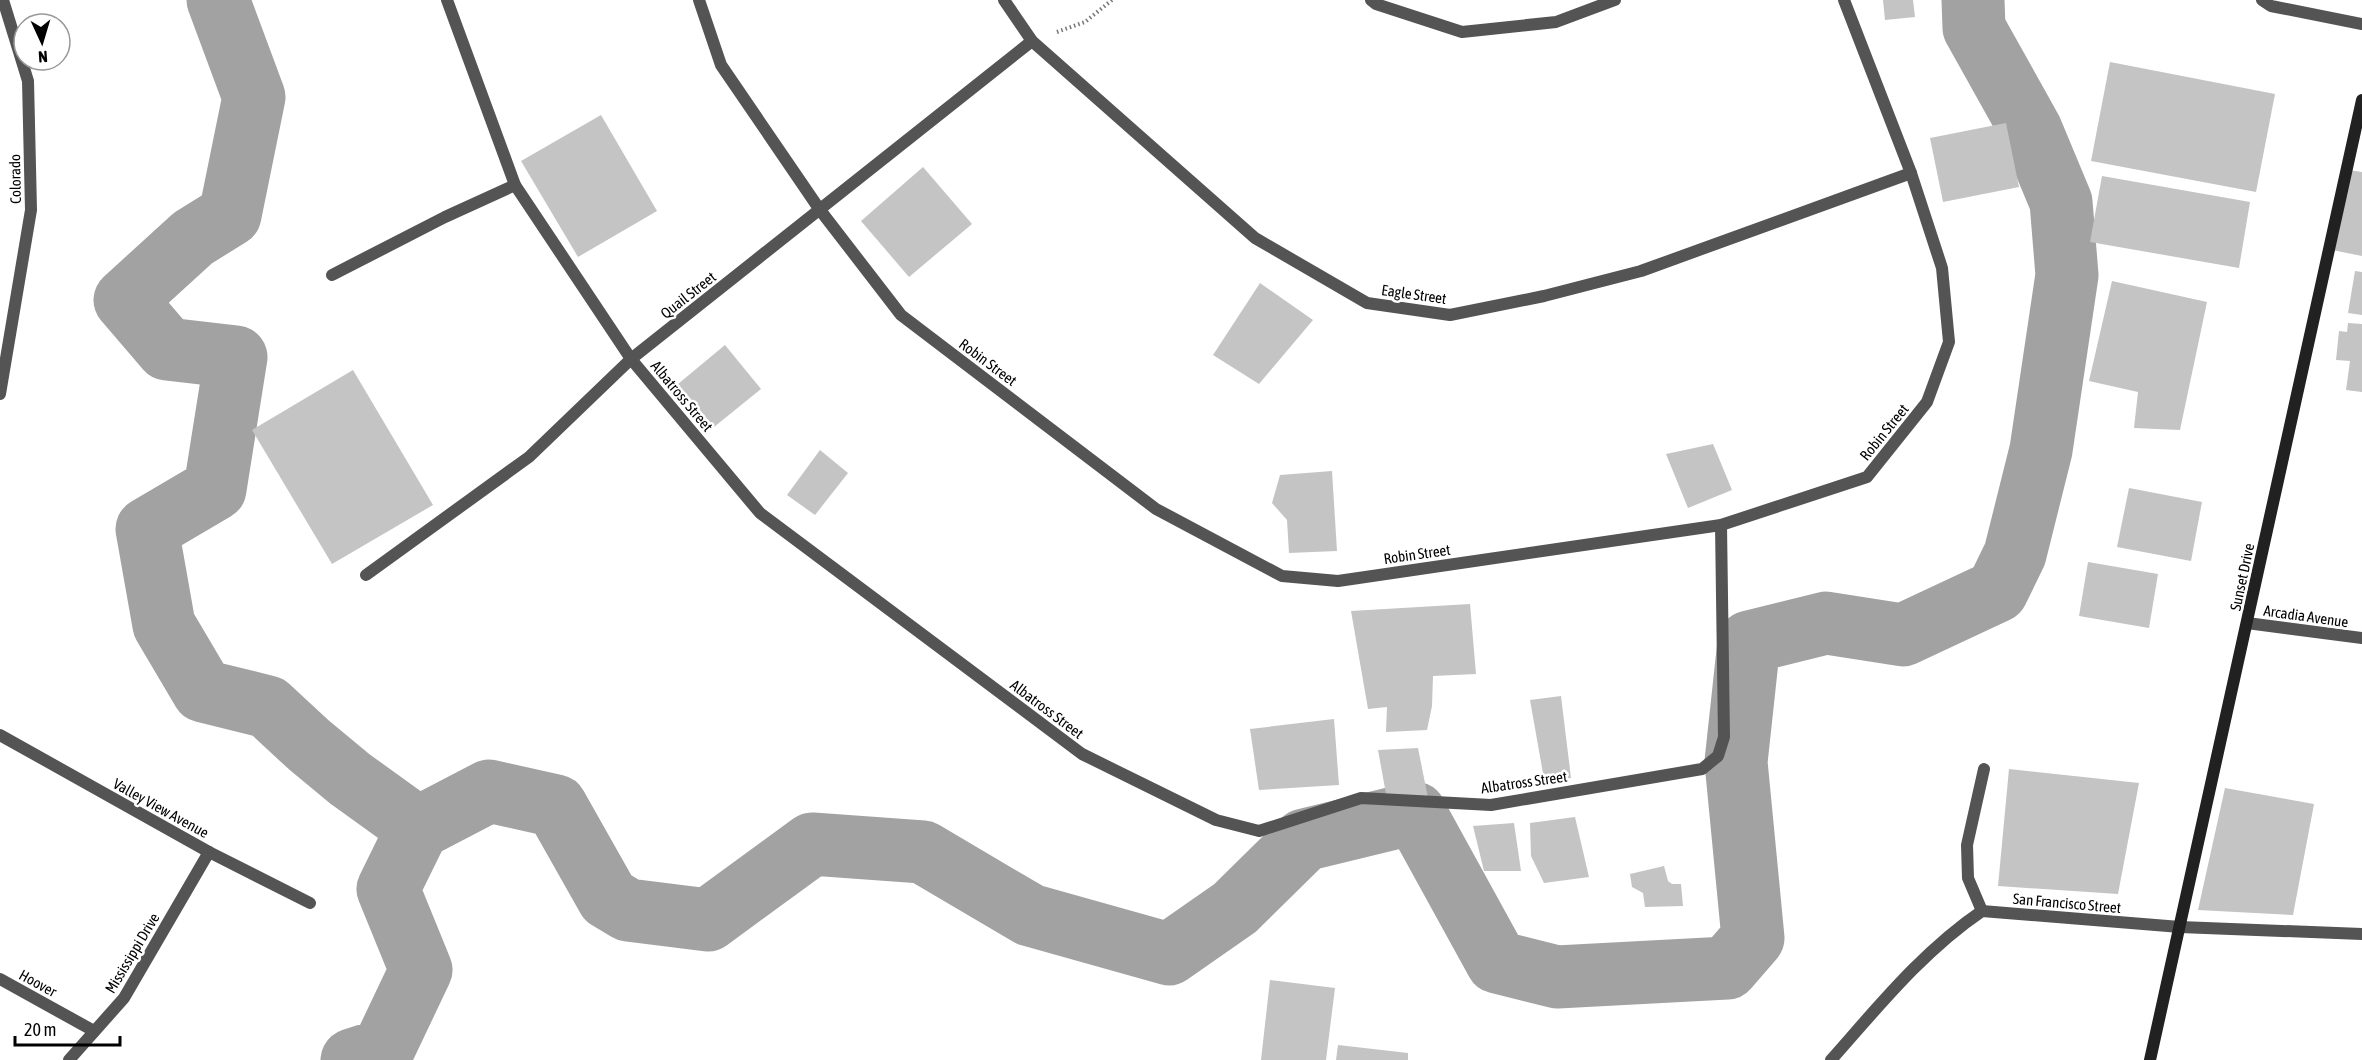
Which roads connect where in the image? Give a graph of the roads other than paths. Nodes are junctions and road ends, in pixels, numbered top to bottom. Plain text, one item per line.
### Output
1 (3, 0) edge
2 (447, 0) edge
3 (699, 0) edge
4 (1004, 0) edge
5 (1371, 0) edge
6 (1615, 0) edge
7 (1844, 0) edge
8 (2262, 0) edge
9 (2362, 24) edge
10 (1032, 41) junction
11 (2362, 100) edge
12 (1911, 173) junction
13 (515, 185) junction
14 (820, 210) junction
15 (332, 275) dead end
16 (631, 359) junction
17 (0, 394) edge
18 (1721, 525) junction
19 (366, 575) dead end
20 (2247, 623) junction
21 (2362, 638) edge
22 (0, 735) edge
23 (1984, 769) dead end
24 (209, 852) junction
25 (310, 903) dead end
26 (1982, 911) junction
27 (2180, 927) junction
28 (2362, 934) edge
29 (0, 979) edge
30 (93, 1031) junction
31 (69, 1060) edge
32 (1831, 1060) edge
33 (2150, 1060) edge

1 - 17 street, Colorado
2 - 13 street, Albatross Street
3 - 14 street, Robin Street
4 - 10 street, Eagle Street
5 - 6 street
7 - 12 street, Robin Street
8 - 9 street
10 - 12 street, Eagle Street
10 - 14 street, Quail Street
11 - 20 street, Sunset Drive
12 - 18 street, Robin Street
13 - 15 street
13 - 16 street, Albatross Street
14 - 16 street, Quail Street
14 - 18 street, Robin Street
16 - 18 street, Albatross Street
16 - 19 street, Quail Street
20 - 21 street, Arcadia Avenue
20 - 27 street, Sunset Drive
22 - 24 street, Valley View Avenue
23 - 26 street
24 - 25 street, Valley View Avenue
24 - 30 street, Mississippi Drive
26 - 27 street, San Francisco Street
26 - 32 street
27 - 28 street, San Francisco Street
27 - 33 street, Sunset Drive
29 - 30 street, Hoover
30 - 31 street, Mississippi Drive

